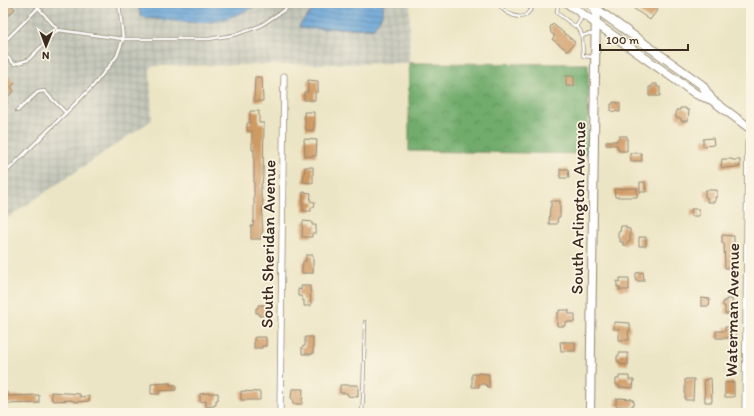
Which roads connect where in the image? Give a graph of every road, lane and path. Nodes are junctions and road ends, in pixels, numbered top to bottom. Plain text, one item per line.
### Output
1 (34, 3) edge
2 (119, 3) edge
3 (292, 3) edge
4 (499, 3) edge
5 (535, 3) edge
6 (558, 3) edge
7 (567, 3) edge
8 (588, 3) edge
9 (596, 6) edge
10 (38, 8) junction
11 (584, 14) junction
12 (596, 23) junction
13 (576, 27) junction
14 (58, 30) junction
15 (596, 34) junction
16 (582, 36) junction
17 (123, 39) junction
18 (3, 43) edge
19 (3, 52) edge
20 (596, 57) junction
21 (284, 76) dead end
22 (712, 100) junction
23 (17, 111) dead end
24 (66, 113) junction
25 (751, 129) edge
26 (751, 136) edge
27 (3, 174) edge
28 (749, 174) edge
29 (749, 200) edge
30 (366, 322) dead end
31 (280, 413) edge
32 (362, 413) edge
33 (590, 413) edge
34 (745, 413) edge

1 - 10 lane
2 - 17 lane
3 - 17 lane
4 - 5 lane
6 - 13 lane
7 - 11 main road
8 - 9 main road
9 - 12 main road, South Arlington Avenue
9 - 22 main road
10 - 14 lane
10 - 18 lane
11 - 12 main road
11 - 13 lane
12 - 15 main road, South Arlington Avenue
12 - 22 main road
13 - 16 lane
14 - 17 lane
14 - 19 lane
15 - 16 lane
15 - 20 main road, South Arlington Avenue
16 - 20 lane
17 - 24 lane
20 - 33 main road, South Arlington Avenue
21 - 31 street, South Sheridan Avenue
22 - 25 main road
23 - 24 lane
24 - 27 lane
26 - 28 street, Waterman Avenue
28 - 29 street, Waterman Avenue
29 - 34 street, Waterman Avenue
30 - 32 lane

